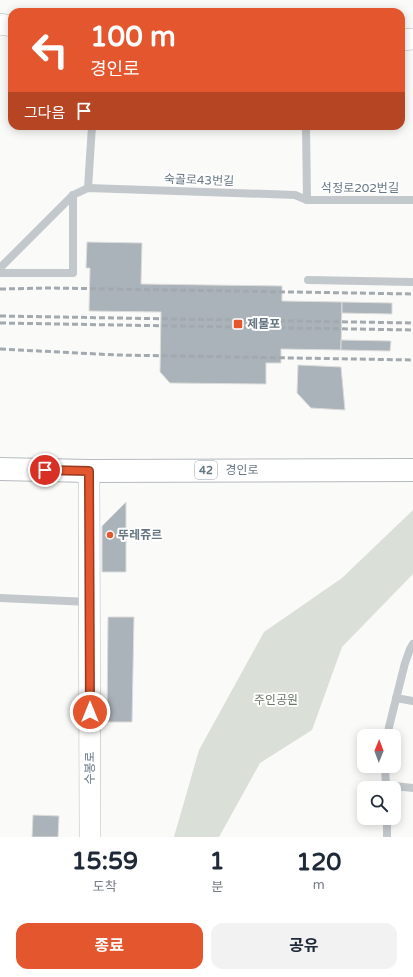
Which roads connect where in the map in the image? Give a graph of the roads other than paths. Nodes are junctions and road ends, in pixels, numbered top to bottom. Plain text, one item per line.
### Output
1 (92, 130) edge
2 (306, 130) edge
3 (88, 188) junction
4 (73, 195) junction
5 (307, 200) junction
6 (413, 200) edge
7 (0, 268) edge
8 (0, 273) edge
9 (308, 280) dead end
10 (413, 282) edge
11 (0, 469) edge
12 (413, 470) edge
13 (89, 471) junction
14 (0, 598) edge
15 (90, 602) junction
16 (413, 644) edge
17 (396, 698) junction
18 (413, 701) edge
19 (389, 729) edge
20 (401, 787) edge
21 (413, 788) edge
22 (387, 825) edge
23 (90, 837) edge
24 (388, 837) edge

1 - 3 lane
2 - 5 lane
3 - 4 lane
3 - 5 lane, 숙골로43번길
4 - 7 lane
4 - 8 lane
5 - 6 lane, 석정로202번길
9 - 10 lane
11 - 13 main road, 경인로 / 42
12 - 13 main road, 경인로 / 42
13 - 15 street, 수봉로
14 - 15 lane
15 - 23 street, 수봉로
16 - 17 lane
17 - 18 lane
17 - 19 lane
20 - 21 lane
22 - 24 lane

